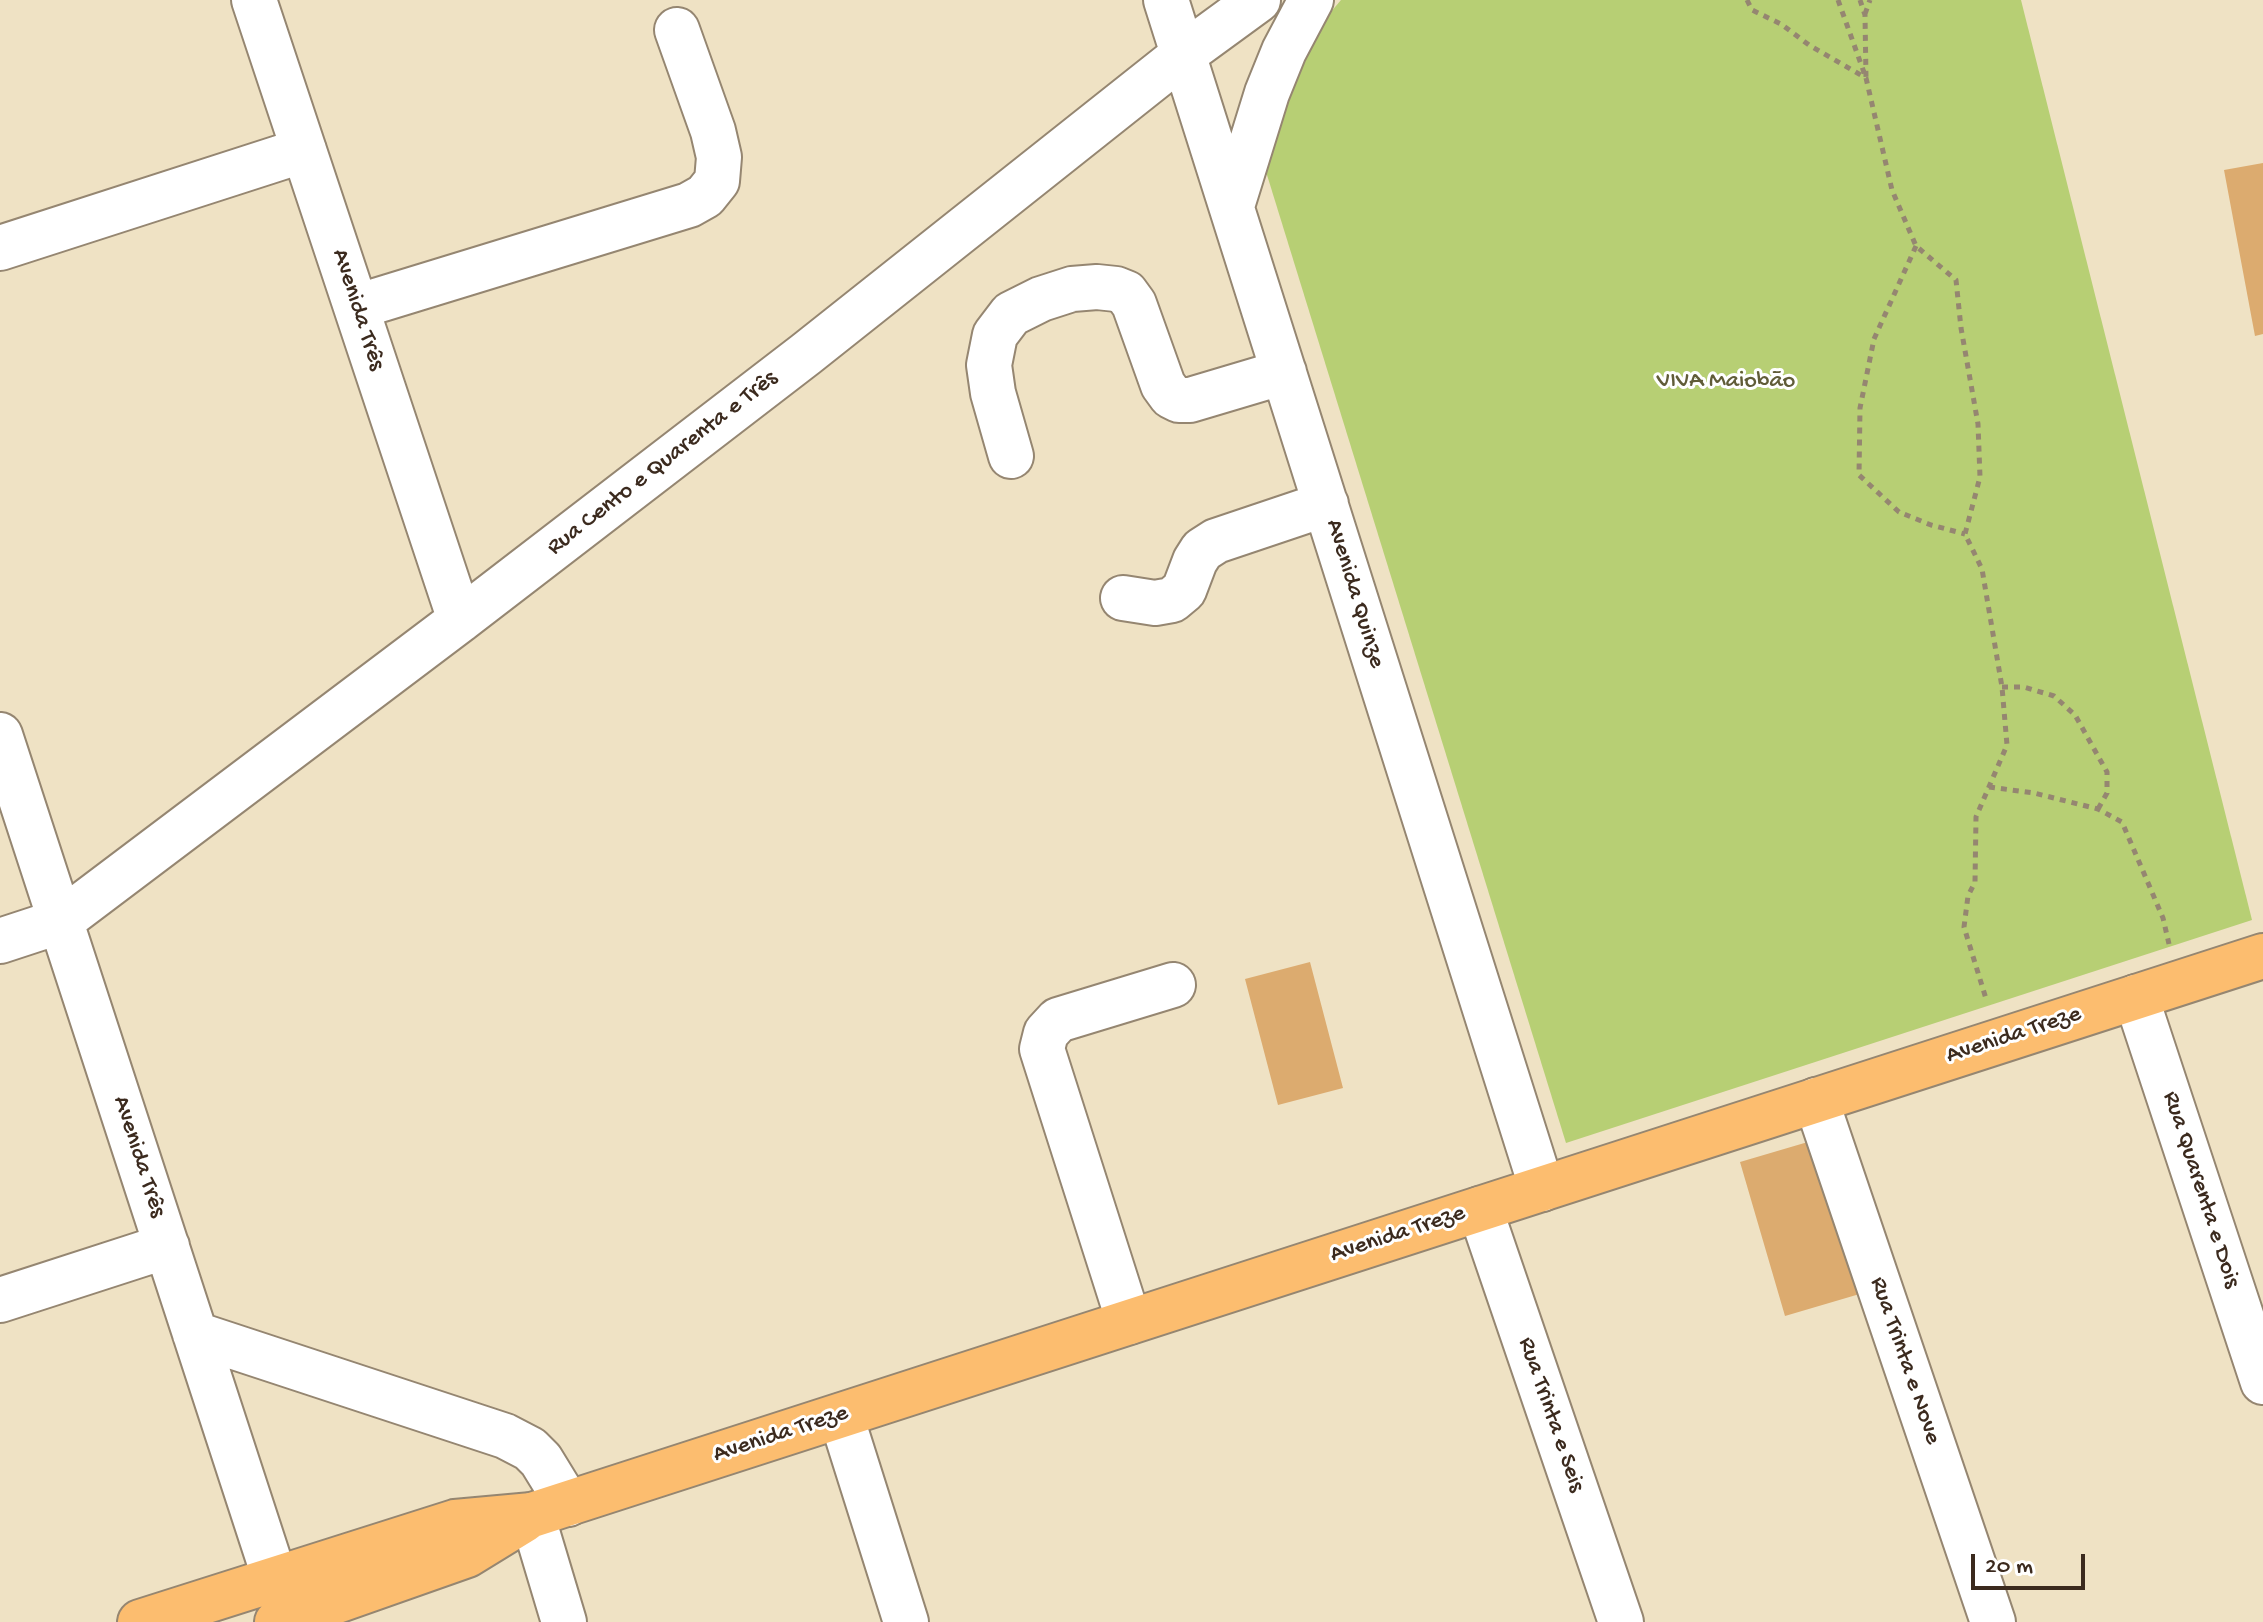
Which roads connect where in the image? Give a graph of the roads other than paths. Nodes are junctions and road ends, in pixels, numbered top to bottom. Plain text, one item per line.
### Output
1 (254, 0) edge
2 (1166, 0) edge
3 (1258, 0) edge
4 (1311, 0) edge
5 (677, 30) dead end
6 (1184, 54) junction
7 (304, 150) junction
8 (1232, 206) junction
9 (0, 248) edge
10 (356, 307) junction
11 (1284, 372) junction
12 (1011, 456) dead end
13 (1326, 504) junction
14 (1123, 598) dead end
15 (460, 620) junction
16 (0, 735) edge
17 (61, 921) junction
18 (0, 941) edge
19 (2263, 956) edge
20 (1173, 985) dead end
21 (2136, 997) junction
22 (1816, 1100) junction
23 (1542, 1189) junction
24 (1480, 1209) junction
25 (167, 1246) junction
26 (0, 1300) edge
27 (1129, 1322) junction
28 (195, 1334) junction
29 (2263, 1382) edge
30 (841, 1416) junction
31 (550, 1509) junction
32 (275, 1579) junction
33 (140, 1622) edge
34 (277, 1622) edge
35 (564, 1622) edge
36 (906, 1622) edge
37 (1621, 1622) edge
38 (1993, 1622) edge

1 - 7 street, Avenida Três
2 - 6 street, Avenida Quinze
3 - 6 street, Rua Cento e Quarenta e Três
4 - 8 street
5 - 10 street
6 - 8 street, Avenida Quinze
6 - 15 street, Rua Cento e Quarenta e Três
7 - 9 street
7 - 10 street, Avenida Três
8 - 11 street, Avenida Quinze
10 - 15 street, Avenida Três
11 - 12 street
11 - 13 street, Avenida Quinze
13 - 14 street
13 - 23 street, Avenida Quinze
15 - 17 street, Rua Cento e Quarenta e Três
16 - 17 street, Avenida Três
17 - 18 street, Rua Cento e Quarenta e Três
17 - 25 street, Avenida Três
19 - 21 main road, Avenida Treze
20 - 27 street
21 - 22 main road, Avenida Treze
21 - 29 street, Rua Quarenta e Dois
22 - 23 main road, Avenida Treze
22 - 38 street, Rua Trinta e Nove
23 - 24 main road, Avenida Treze
24 - 27 main road, Avenida Treze
24 - 37 street, Rua Trinta e Seis
25 - 26 street
25 - 28 street, Avenida Três
27 - 30 main road, Avenida Treze
28 - 31 street
28 - 32 street, Avenida Três
30 - 31 main road, Avenida Treze
30 - 36 street
31 - 32 main road, Avenida Treze
31 - 34 main road, Avenida Treze
31 - 35 street
32 - 33 main road, Avenida Treze

